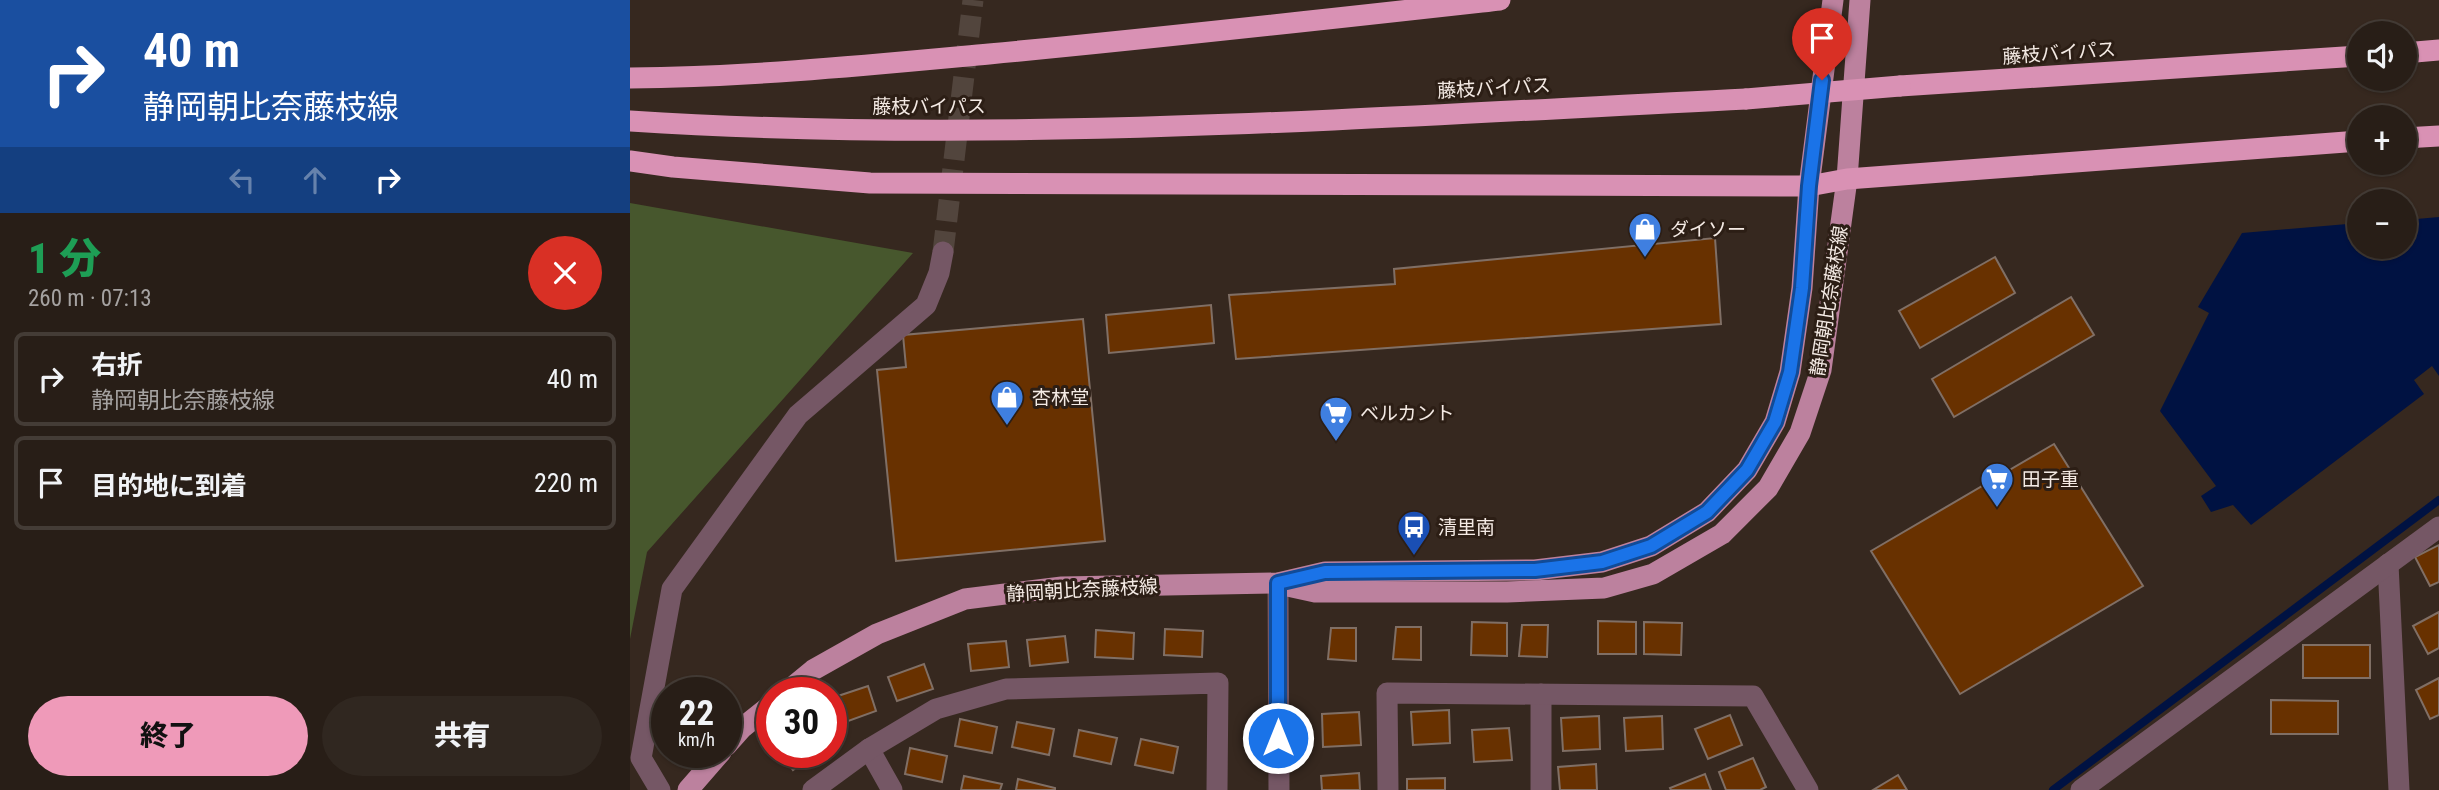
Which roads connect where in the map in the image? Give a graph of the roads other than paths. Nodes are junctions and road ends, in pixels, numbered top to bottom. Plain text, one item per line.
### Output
1 (1500, 0) edge
2 (1833, 0) edge
3 (1860, 0) edge
4 (2439, 50) edge
5 (2417, 51) edge
6 (2347, 56) edge
7 (630, 78) edge
8 (630, 121) edge
9 (2439, 136) edge
10 (2417, 137) edge
11 (2347, 142) edge
12 (630, 161) edge
13 (1847, 179) junction
14 (1809, 186) junction
15 (943, 252) tunnel mouth
16 (2439, 527) edge
17 (2388, 564) junction
18 (1278, 583) junction
19 (804, 677) edge
20 (1541, 694) junction
21 (756, 717) edge
22 (742, 728) edge
23 (869, 749) junction
24 (707, 768) edge
25 (660, 790) edge
26 (688, 790) edge
27 (813, 790) edge
28 (892, 790) edge
29 (1217, 790) edge
30 (1279, 790) edge
31 (1388, 790) edge
32 (1541, 790) edge
33 (1808, 790) edge
34 (2081, 790) edge
35 (2399, 790) edge

1 - 7 highway
2 - 14 main road, 静岡朝比奈藤枝線
3 - 13 main road, 静岡朝比奈藤枝線
4 - 5 highway
6 - 8 highway, 藤枝バイパス, bridge
9 - 10 highway
11 - 13 highway
12 - 14 highway
13 - 14 highway
13 - 18 main road, 静岡朝比奈藤枝線
14 - 18 main road, 静岡朝比奈藤枝線
15 - 25 street
16 - 17 street
17 - 34 street
17 - 35 street
18 - 19 main road, 静岡朝比奈藤枝線
18 - 30 street
20 - 31 street
20 - 32 street
20 - 33 street
21 - 22 main road
23 - 27 street
23 - 28 street
23 - 29 street
24 - 26 main road

